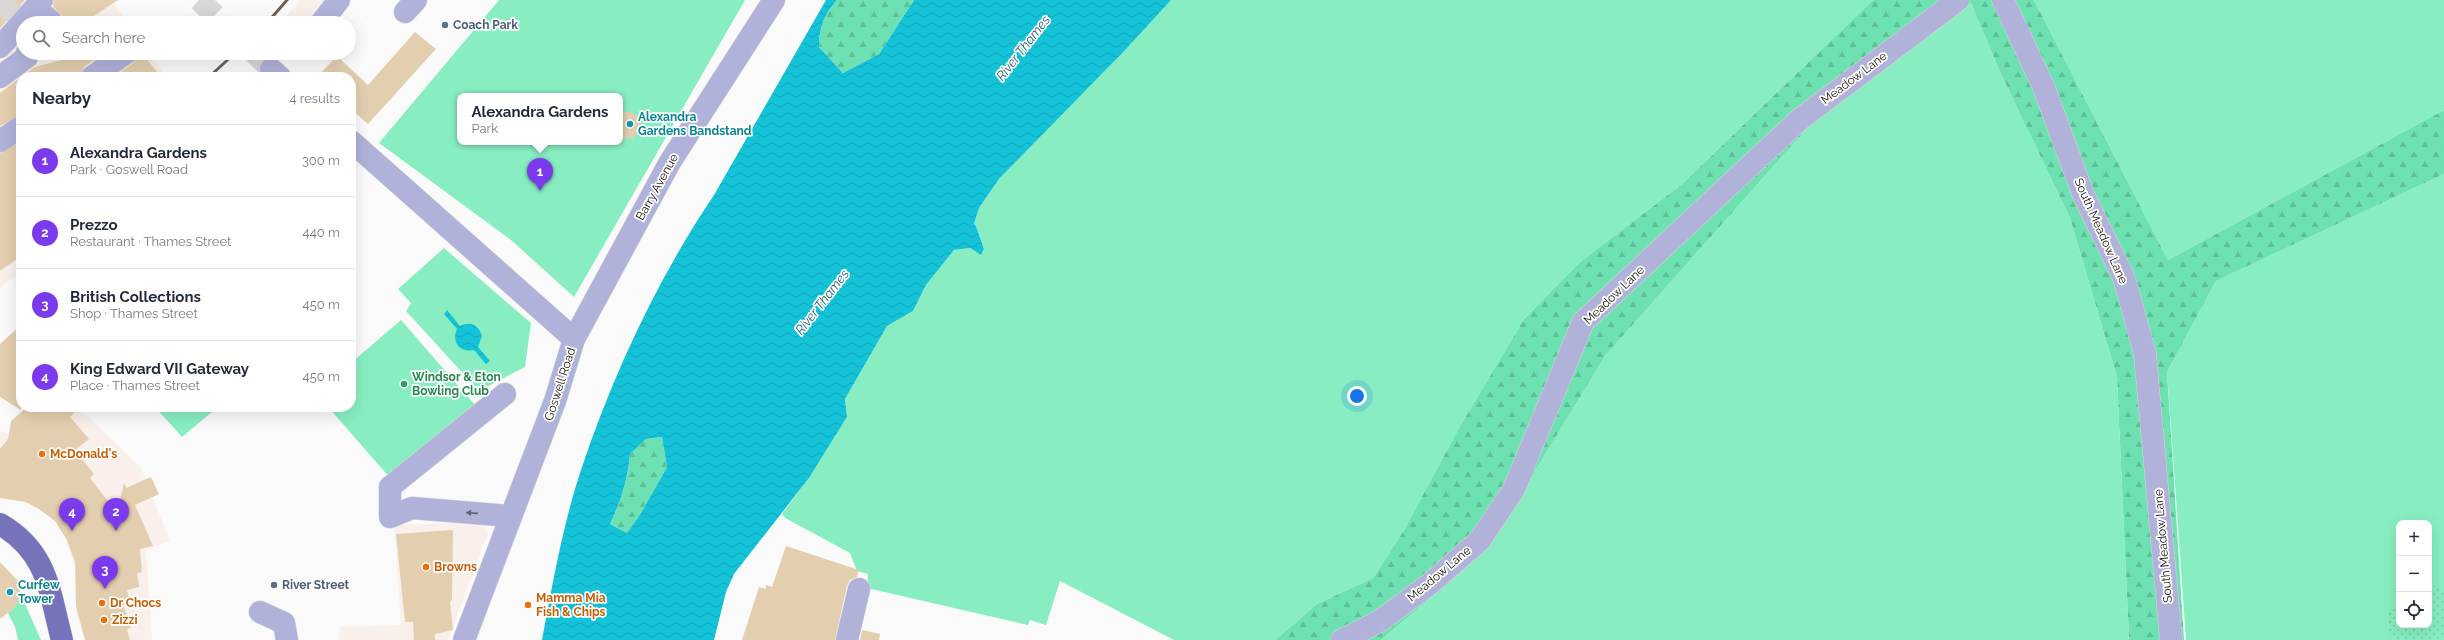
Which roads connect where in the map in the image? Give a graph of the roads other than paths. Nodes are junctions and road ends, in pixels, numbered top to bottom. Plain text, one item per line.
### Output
1 (42, 0) edge
2 (339, 0) edge
3 (774, 0) edge
4 (1958, 0) edge
5 (2004, 0) edge
6 (34, 16) edge
7 (326, 16) edge
8 (16, 49) edge
9 (116, 60) edge
10 (99, 72) edge
11 (0, 77) edge
12 (16, 130) edge
13 (0, 141) edge
14 (356, 144) edge
15 (574, 339) junction
16 (504, 394) dead end
17 (511, 516) junction
18 (0, 524) edge
19 (859, 589) dead end
20 (260, 612) dead end
21 (62, 640) edge
22 (287, 640) edge
23 (464, 640) edge
24 (847, 640) edge
25 (1342, 640) edge
26 (2171, 640) edge

1 - 6 street
2 - 7 street
3 - 15 street, Barry Avenue
4 - 25 street, Meadow Lane
5 - 26 street, South Meadow Lane
8 - 11 street
9 - 10 street
12 - 13 street
14 - 15 street, Goswell Road
15 - 17 street, Goswell Road
17 -> 16 street
17 - 23 street, Goswell Road
18 - 21 main road
19 - 24 street
20 - 22 street

